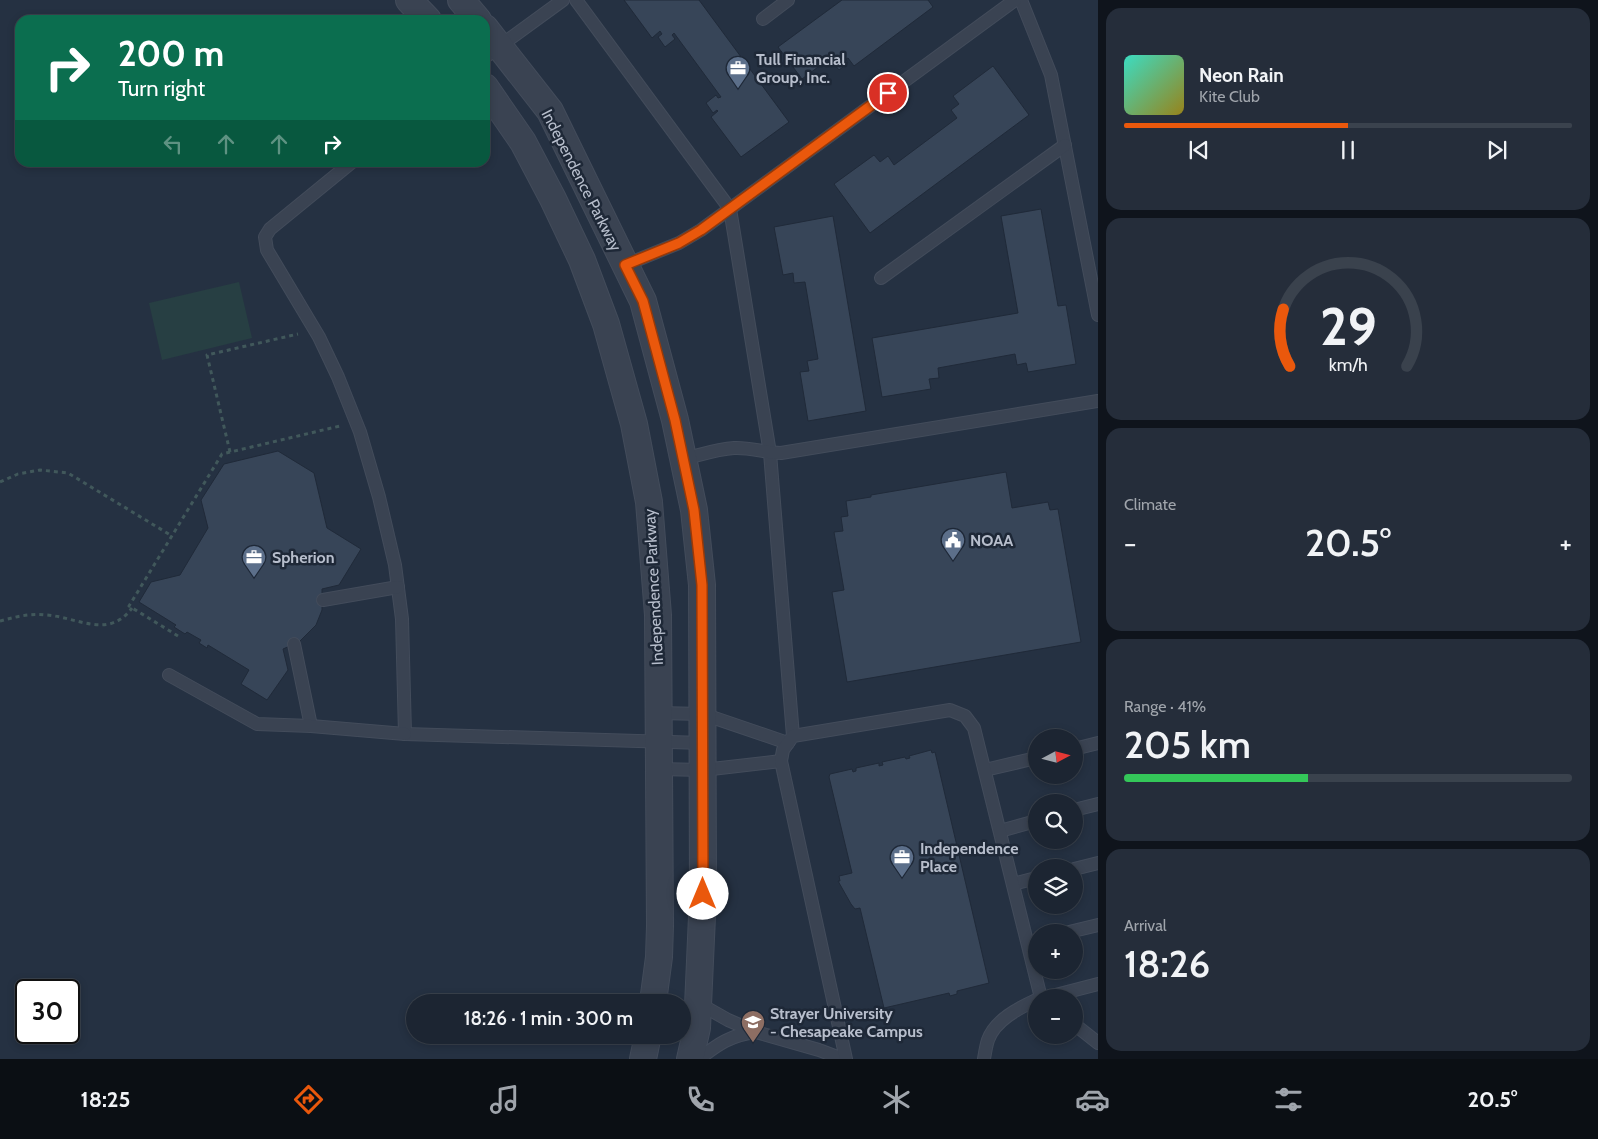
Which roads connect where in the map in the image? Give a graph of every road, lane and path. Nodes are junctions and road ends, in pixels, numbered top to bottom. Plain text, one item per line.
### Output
1 (409, 0) edge
2 (461, 0) edge
3 (563, 0) edge
4 (576, 0) edge
5 (788, 0) edge
6 (1015, 0) edge
7 (1021, 0) edge
8 (423, 15) edge
9 (474, 15) edge
10 (762, 19) dead end
11 (490, 44) edge
12 (490, 94) edge
13 (1065, 144) junction
14 (346, 167) edge
15 (730, 209) junction
16 (625, 265) junction
17 (881, 278) dead end
18 (1098, 315) edge
19 (315, 330) junction
20 (1098, 401) edge
21 (356, 422) junction
22 (230, 452) junction
23 (770, 453) junction
24 (683, 459) junction
25 (0, 482) edge
26 (172, 536) junction
27 (398, 587) junction
28 (323, 600) dead end
29 (132, 608) junction
30 (0, 621) edge
31 (178, 636) dead end
32 (294, 644) dead end
33 (169, 675) dead end
34 (658, 713) junction
35 (703, 714) junction
36 (311, 726) junction
37 (405, 734) junction
38 (790, 740) junction
39 (658, 742) junction
40 (702, 743) junction
41 (1098, 743) edge
42 (1083, 747) edge
43 (1028, 760) edge
44 (781, 761) junction
45 (658, 769) junction
46 (703, 770) junction
47 (985, 770) junction
48 (1098, 804) edge
49 (1083, 808) edge
50 (1028, 823) edge
51 (1000, 831) junction
52 (1098, 863) edge
53 (1083, 867) edge
54 (1028, 880) edge
55 (1013, 884) junction
56 (1098, 925) edge
57 (1083, 929) edge
58 (1028, 930) edge
59 (1098, 984) edge
60 (1078, 989) edge
61 (654, 994) edge
62 (698, 1003) junction
63 (1028, 1004) edge
64 (1083, 1031) edge
65 (756, 1032) junction
66 (1098, 1043) edge
67 (646, 1044) edge
68 (643, 1059) edge
69 (690, 1059) edge
70 (699, 1059) edge
71 (844, 1059) edge
72 (984, 1059) edge

1 - 8 street
2 - 9 street
3 - 11 lane
4 - 15 lane
5 - 10 lane
6 - 15 lane
7 - 13 lane
11 - 16 street, Independence Parkway
12 - 34 street, Independence Parkway
13 - 17 lane
13 - 18 lane
14 - 19 lane
15 - 16 lane
15 - 23 lane
16 - 24 street, Independence Parkway
19 - 21 lane
19 - 22 path
20 - 23 lane
21 - 22 path
21 - 27 lane
22 - 26 path
23 - 24 lane
23 - 38 lane
24 - 35 street, Independence Parkway
25 - 26 path
26 - 29 path
27 - 28 lane
27 - 37 lane
29 - 30 path
29 - 31 path
32 - 36 lane
33 - 36 lane
34 - 35 lane
34 - 39 street, Independence Parkway
35 - 38 lane
35 - 40 street, Independence Parkway
36 - 37 lane
37 - 39 lane
38 - 44 lane
38 - 47 lane
39 - 40 lane
39 - 45 street, Independence Parkway
40 - 46 street, Independence Parkway
41 - 42 lane
43 - 47 lane
44 - 46 lane
44 - 71 lane
45 - 46 lane
45 - 61 street, Independence Parkway
46 - 62 street, Independence Parkway
47 - 51 lane
48 - 49 lane
50 - 51 lane
51 - 55 lane
52 - 53 lane
54 - 55 lane
55 - 58 lane
56 - 57 lane
59 - 60 lane
62 - 65 lane
62 - 69 street, Independence Parkway
63 - 72 lane
64 - 66 lane
65 - 70 lane
65 - 71 lane
67 - 68 street

